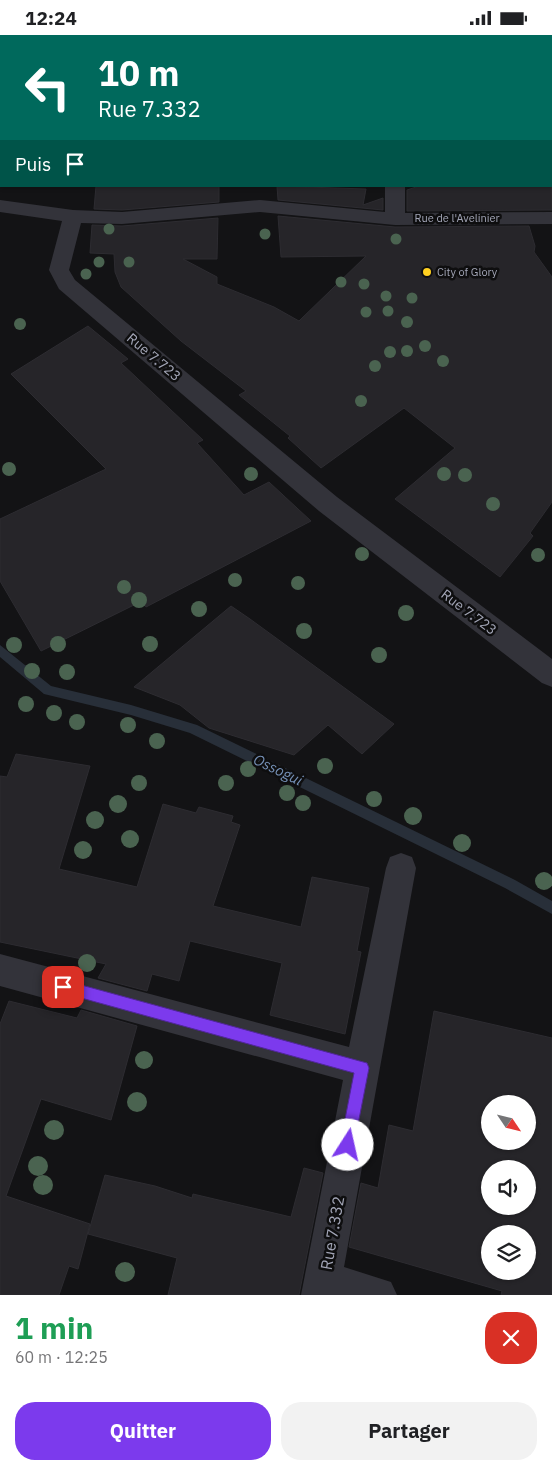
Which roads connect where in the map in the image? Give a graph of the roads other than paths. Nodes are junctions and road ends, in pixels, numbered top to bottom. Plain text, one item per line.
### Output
1 (395, 187) edge
2 (0, 206) edge
3 (73, 216) junction
4 (552, 218) edge
5 (395, 219) junction
6 (552, 675) edge
7 (401, 868) dead end
8 (0, 969) edge
9 (362, 1068) junction
10 (322, 1287) edge
11 (378, 1295) edge

1 - 5 street, Rue de l'Avelinier
2 - 3 street
3 - 5 street
3 - 6 street, Rue 7.723
4 - 5 street, Rue de l'Avelinier
7 - 9 street, Rue 7.332
8 - 9 street
9 - 10 street, Rue 7.332
10 - 11 street

